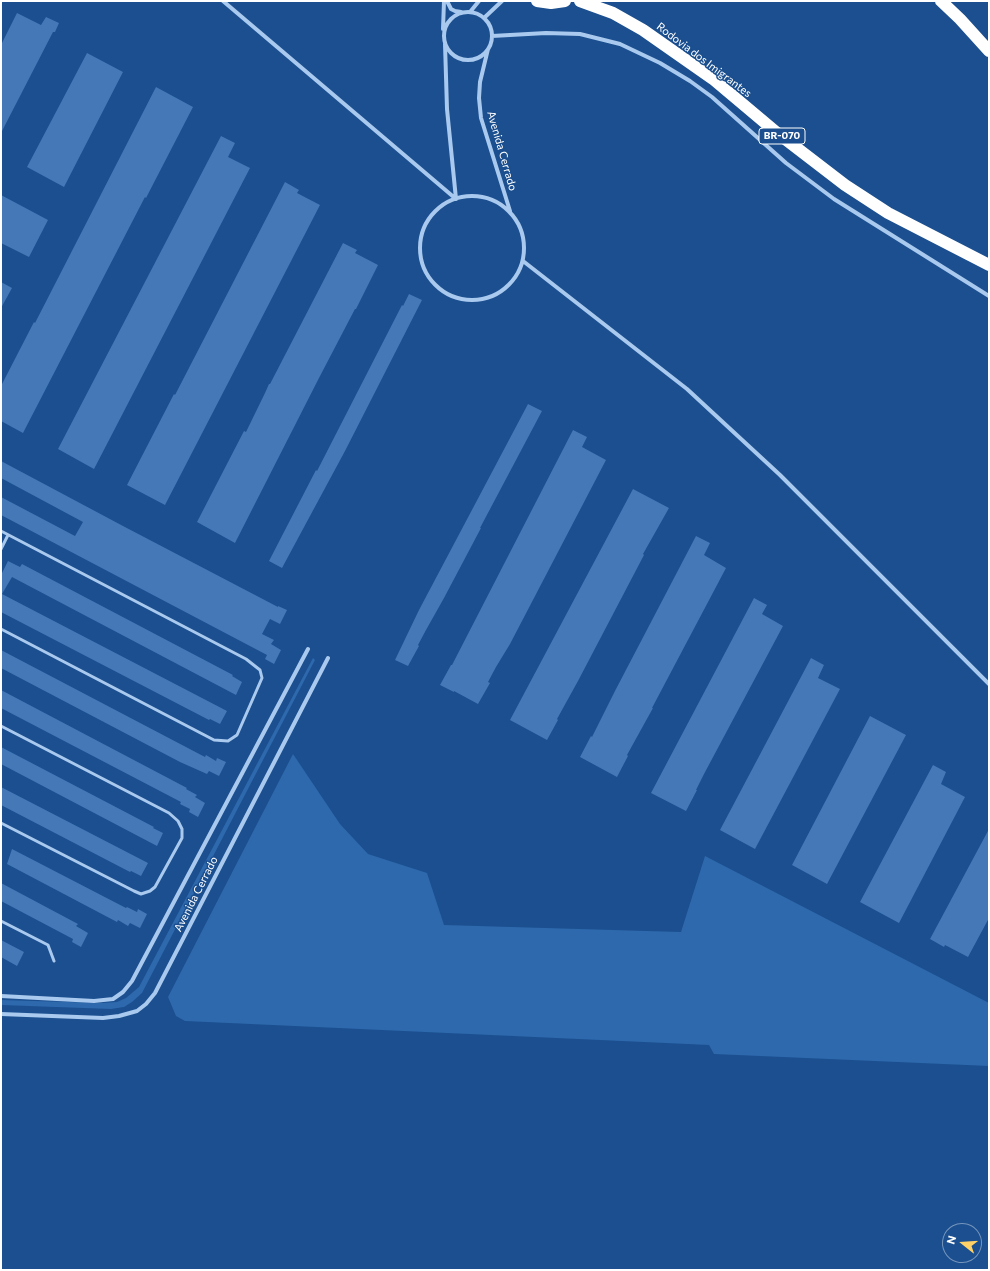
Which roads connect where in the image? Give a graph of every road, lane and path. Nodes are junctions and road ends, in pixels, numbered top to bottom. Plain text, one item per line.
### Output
1 (223, 1) edge
2 (445, 1) edge
3 (479, 1) edge
4 (502, 1) edge
5 (537, 1) edge
6 (565, 1) edge
7 (580, 1) edge
8 (941, 1) edge
9 (462, 12) junction
10 (470, 12) junction
11 (484, 18) junction
12 (492, 36) junction
13 (443, 37) junction
14 (445, 44) junction
15 (488, 49) junction
16 (989, 51) edge
17 (456, 199) junction
18 (510, 211) junction
19 (523, 261) junction
20 (989, 265) edge
21 (989, 296) edge
22 (1, 531) edge
23 (8, 535) junction
24 (1, 550) edge
25 (1, 629) edge
26 (308, 649) dead end
27 (328, 658) dead end
28 (989, 684) edge
29 (1, 726) edge
30 (1, 823) edge
31 (1, 921) edge
32 (54, 961) dead end
33 (1, 996) edge
34 (1, 1014) edge

1 - 17 street
2 - 9 street
2 - 13 street
3 - 10 street
4 - 11 street
5 - 6 highway
7 - 20 highway, Rodovia dos Imigrantes / BR-070
8 - 16 highway
9 - 10 street
9 - 13 street
10 - 11 street
11 - 12 street
12 - 15 street, Avenida Cerrado
12 - 21 street
13 - 14 street
14 - 15 street
14 - 17 street
15 - 18 street, Avenida Cerrado
17 - 18 street, Avenida Cerrado
17 - 19 street, Avenida Cerrado
18 - 19 street, Avenida Cerrado
19 - 28 street
22 - 23 lane
23 - 24 lane
23 - 25 lane
26 - 33 street, Avenida Cerrado
27 - 34 street, Avenida Cerrado
29 - 30 lane
31 - 32 lane

